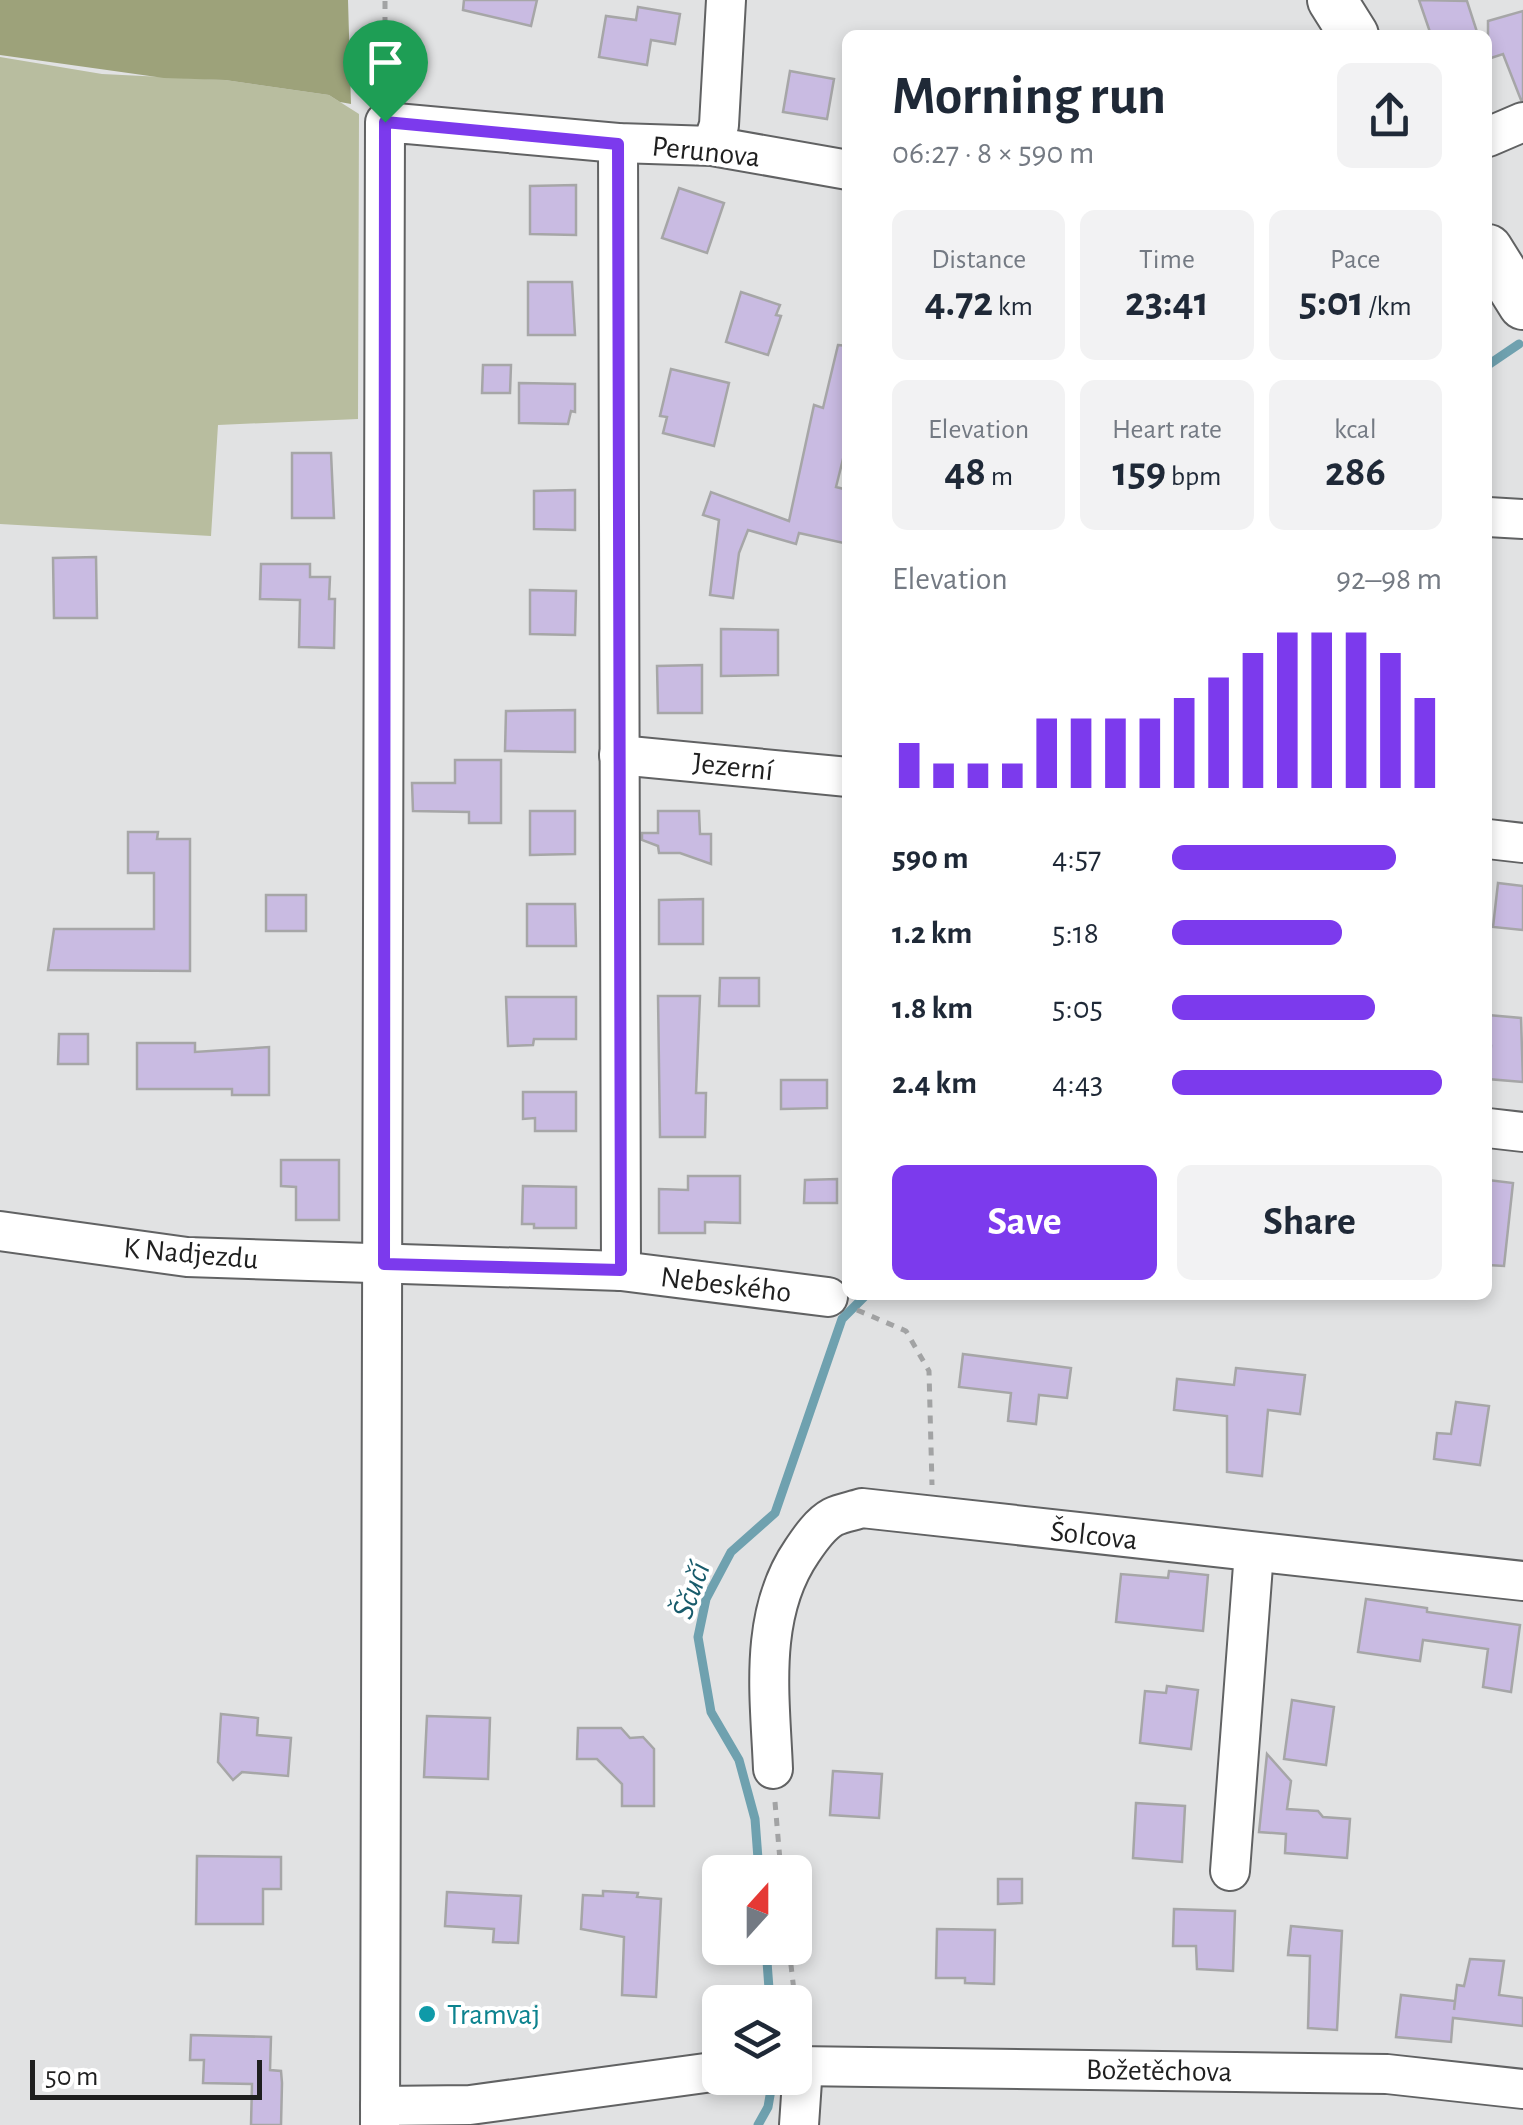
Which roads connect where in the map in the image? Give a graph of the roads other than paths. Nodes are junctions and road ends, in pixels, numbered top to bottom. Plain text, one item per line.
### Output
1 (726, 0) edge
2 (1332, 0) edge
3 (1351, 30) edge
4 (1523, 122) edge
5 (1492, 136) edge
6 (618, 144) junction
7 (712, 146) junction
8 (842, 169) edge
9 (1492, 255) edge
10 (1523, 305) edge
11 (1492, 516) edge
12 (1523, 519) edge
13 (620, 755) junction
14 (842, 776) edge
15 (1492, 840) edge
16 (1523, 843) edge
17 (1492, 1128) edge
18 (1523, 1132) edge
19 (0, 1231) edge
20 (384, 1264) junction
21 (621, 1270) junction
22 (828, 1297) dead end
23 (1254, 1552) junction
24 (1523, 1581) edge
25 (773, 1769) road end
26 (1230, 1871) dead end
27 (812, 2066) edge
28 (702, 2073) edge
29 (1523, 2089) edge
30 (798, 2095) edge
31 (380, 2115) edge
32 (799, 2125) edge

1 - 7 street
2 - 3 main road
4 - 5 street
6 - 7 street, Perunova
6 - 13 street
6 - 20 street, Perunova
7 - 8 street, Perunova
9 - 10 main road
11 - 12 street
13 - 14 street, Jezerní
13 - 21 street
15 - 16 street
17 - 18 street
19 - 20 street, K Nadjezdu
20 - 21 street, Nebeského
20 - 31 street
21 - 22 street, Nebeského
23 - 24 street, Šolcova
23 - 25 street, Šolcova
23 - 26 street
27 - 29 street, Božetěchova
28 - 31 street
30 - 32 street

